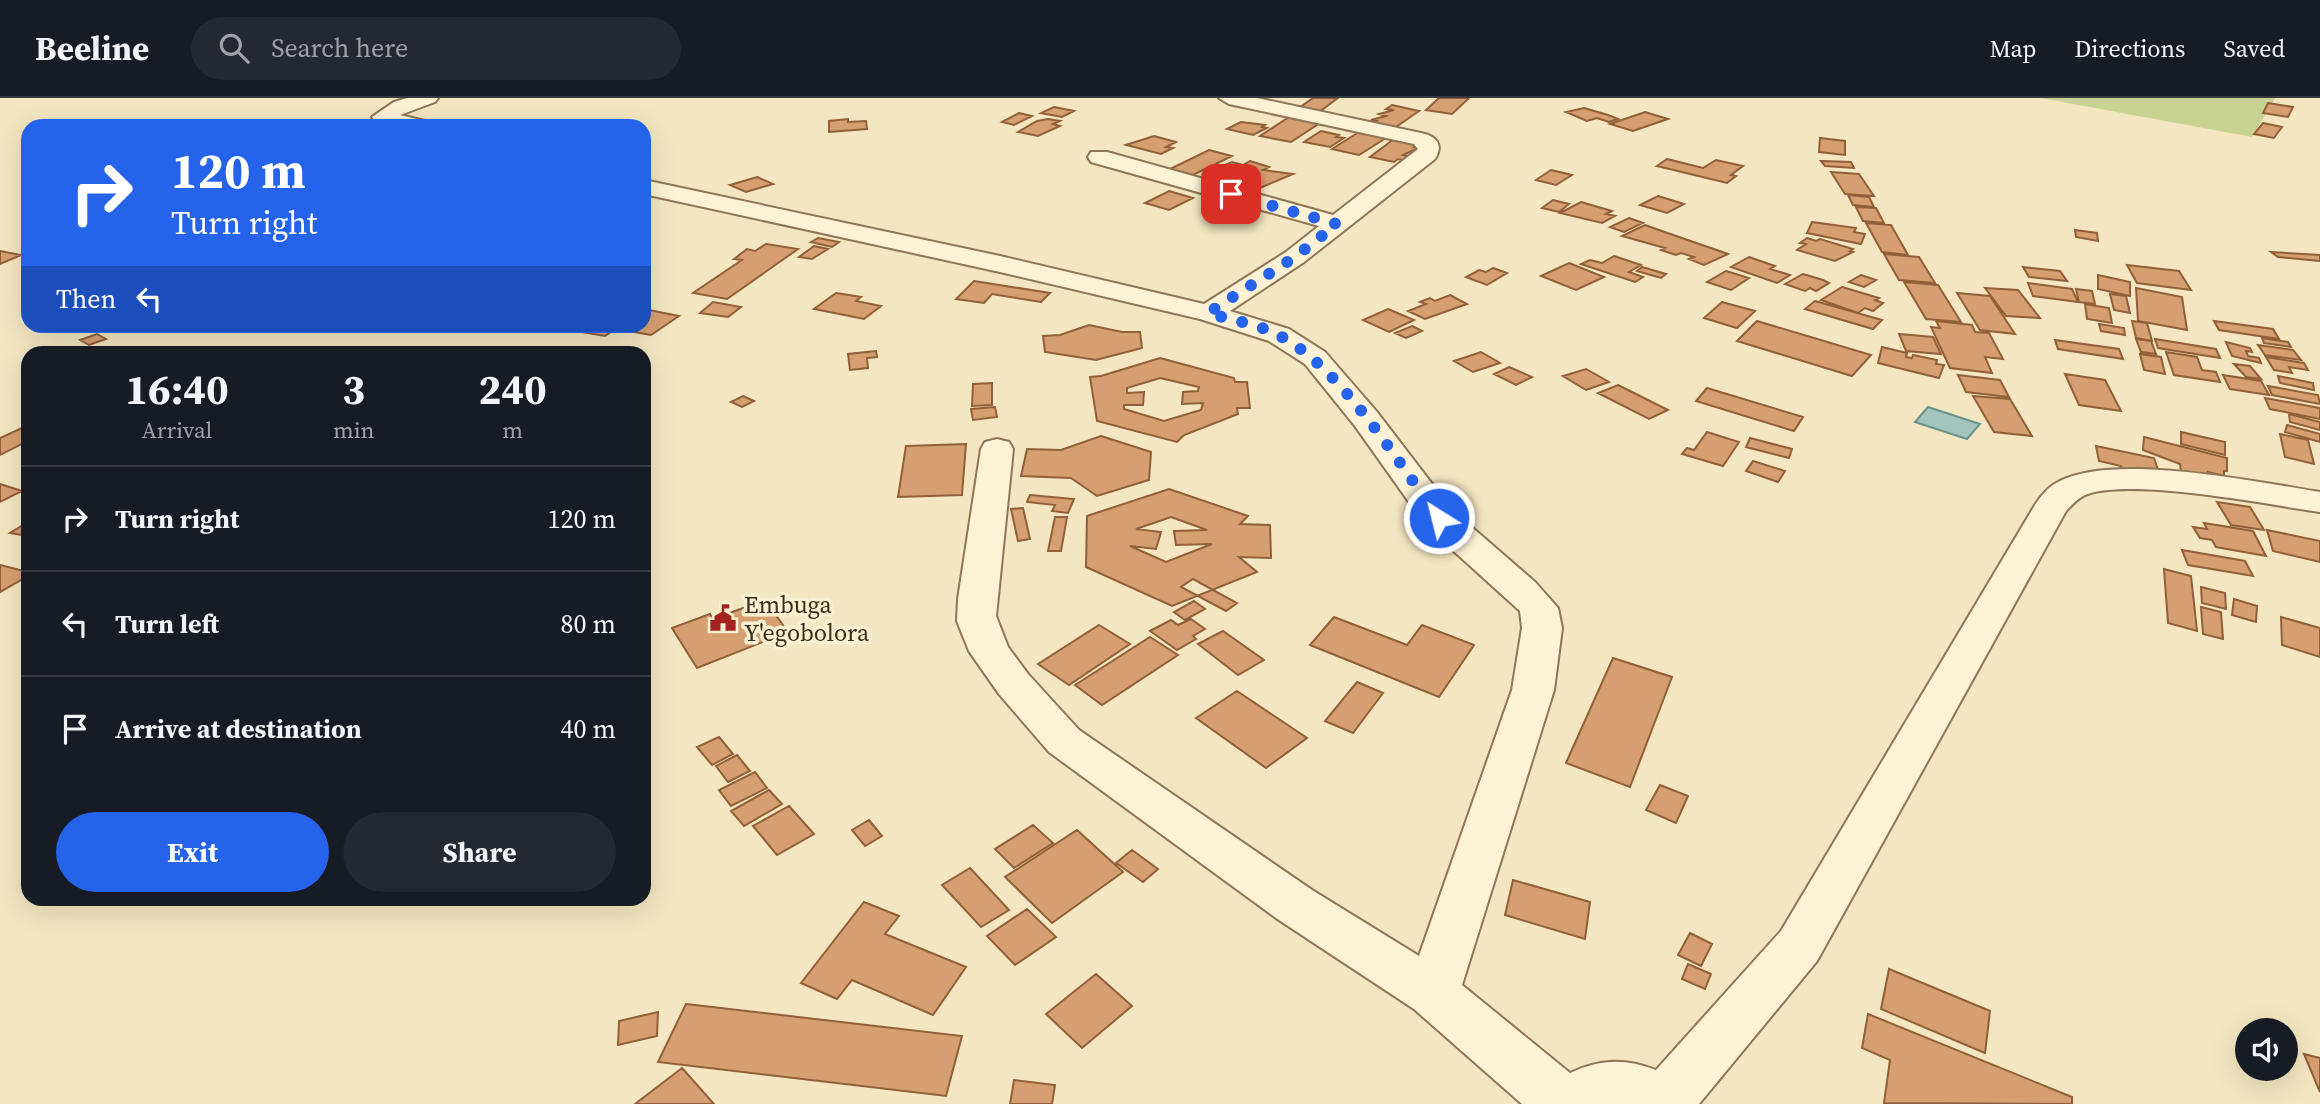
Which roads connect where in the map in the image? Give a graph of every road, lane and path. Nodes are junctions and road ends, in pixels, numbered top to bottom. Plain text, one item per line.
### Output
1 (428, 98) edge
2 (1245, 99) edge
3 (391, 119) edge
4 (1099, 157) dead end
5 (651, 189) edge
6 (1337, 224) junction
7 (1208, 313) junction
8 (997, 449) dead end
9 (2320, 502) edge
10 (1433, 993) junction
11 (1666, 1103) edge
12 (1564, 1104) edge
13 (1572, 1104) edge

1 - 3 street
2 - 6 street
4 - 6 street
5 - 7 street
6 - 7 street
7 - 10 street
8 - 10 street
9 - 11 street
10 - 12 street
11 - 13 street

